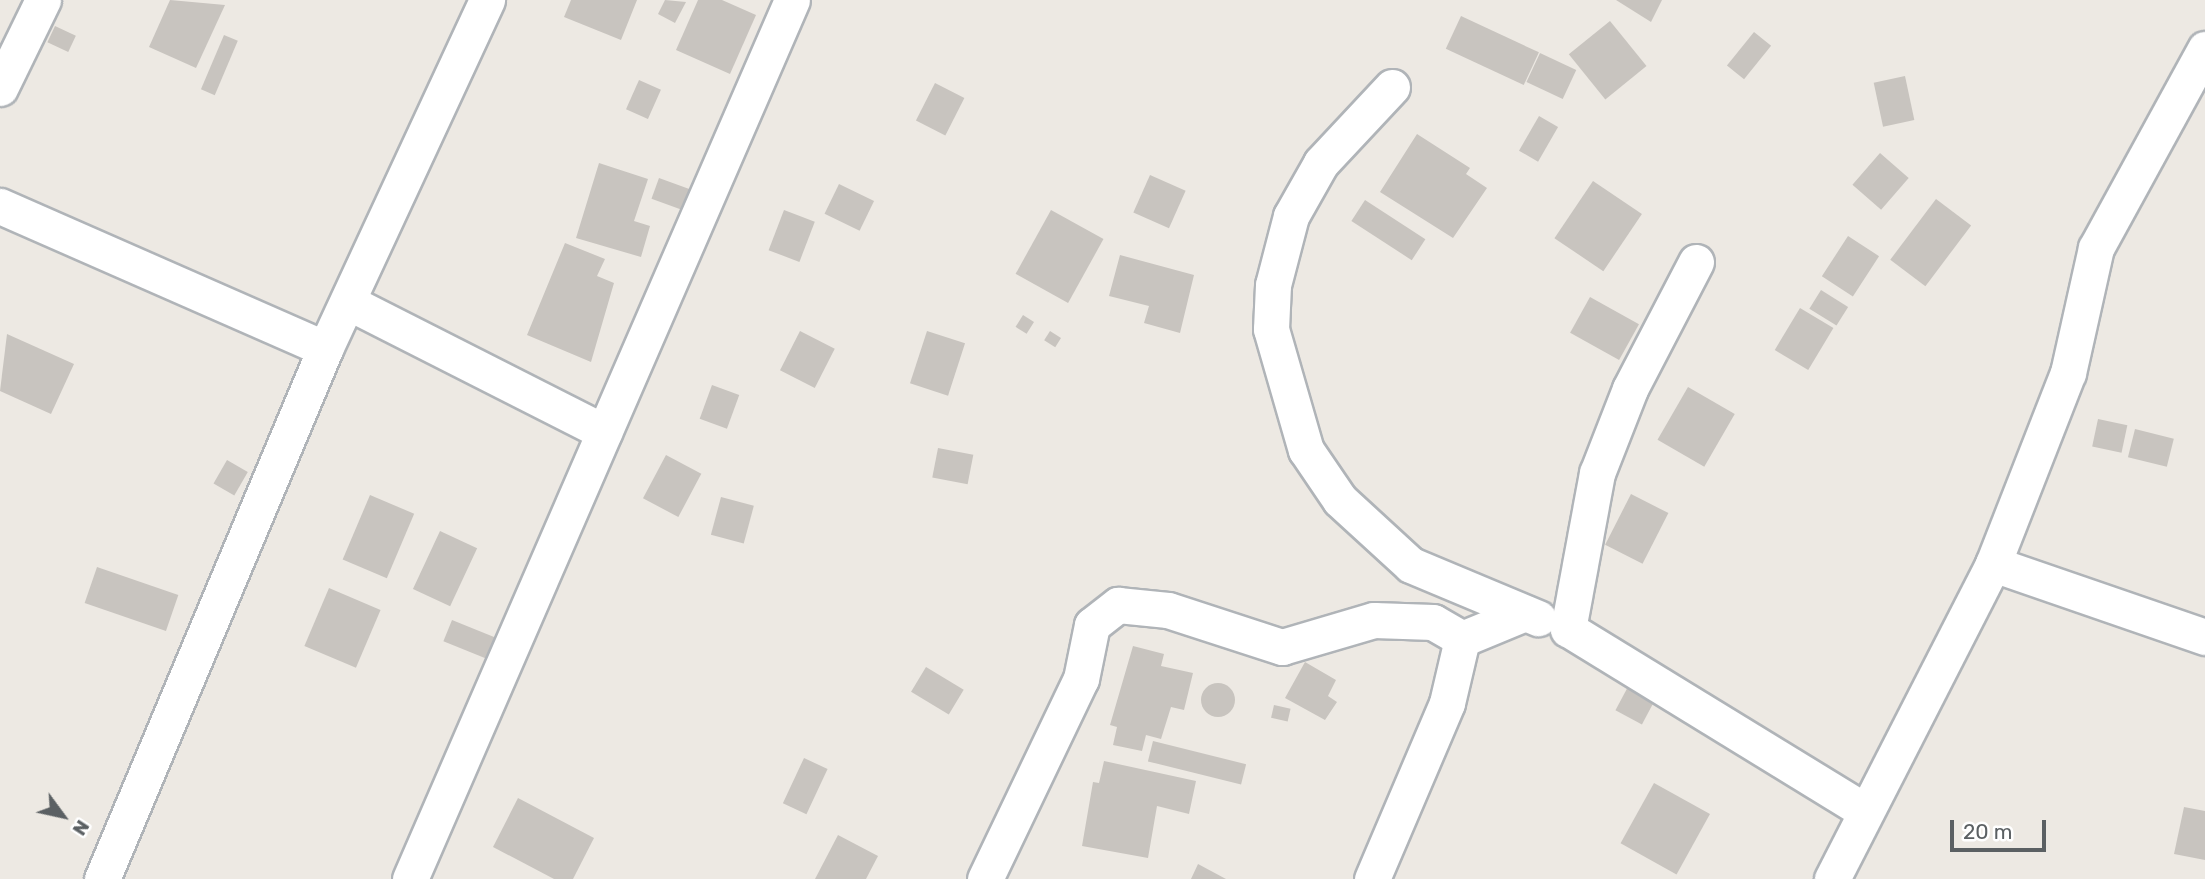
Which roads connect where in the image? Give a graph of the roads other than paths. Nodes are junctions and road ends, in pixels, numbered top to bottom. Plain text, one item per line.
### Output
1 (43, 0) edge
2 (487, 0) edge
3 (793, 0) edge
4 (2205, 49) edge
5 (1392, 87) dead end
6 (0, 88) edge
7 (0, 206) edge
8 (1696, 262) dead end
9 (350, 303) junction
10 (325, 349) junction
11 (604, 432) junction
12 (1993, 564) junction
13 (1525, 613) junction
14 (1568, 629) junction
15 (2205, 637) edge
16 (1462, 639) junction
17 (1865, 811) junction
18 (102, 879) edge
19 (410, 879) edge
20 (985, 879) edge
21 (1372, 879) edge
22 (1832, 879) edge

1 - 6 street
2 - 9 street
3 - 11 street
4 - 12 street
5 - 13 street
7 - 10 street
8 - 14 street
9 - 10 street
9 - 11 street
10 - 18 street
11 - 19 street
12 - 15 street
12 - 17 street
13 - 14 street
13 - 16 street
14 - 17 street
16 - 20 street
16 - 21 street
17 - 22 street

